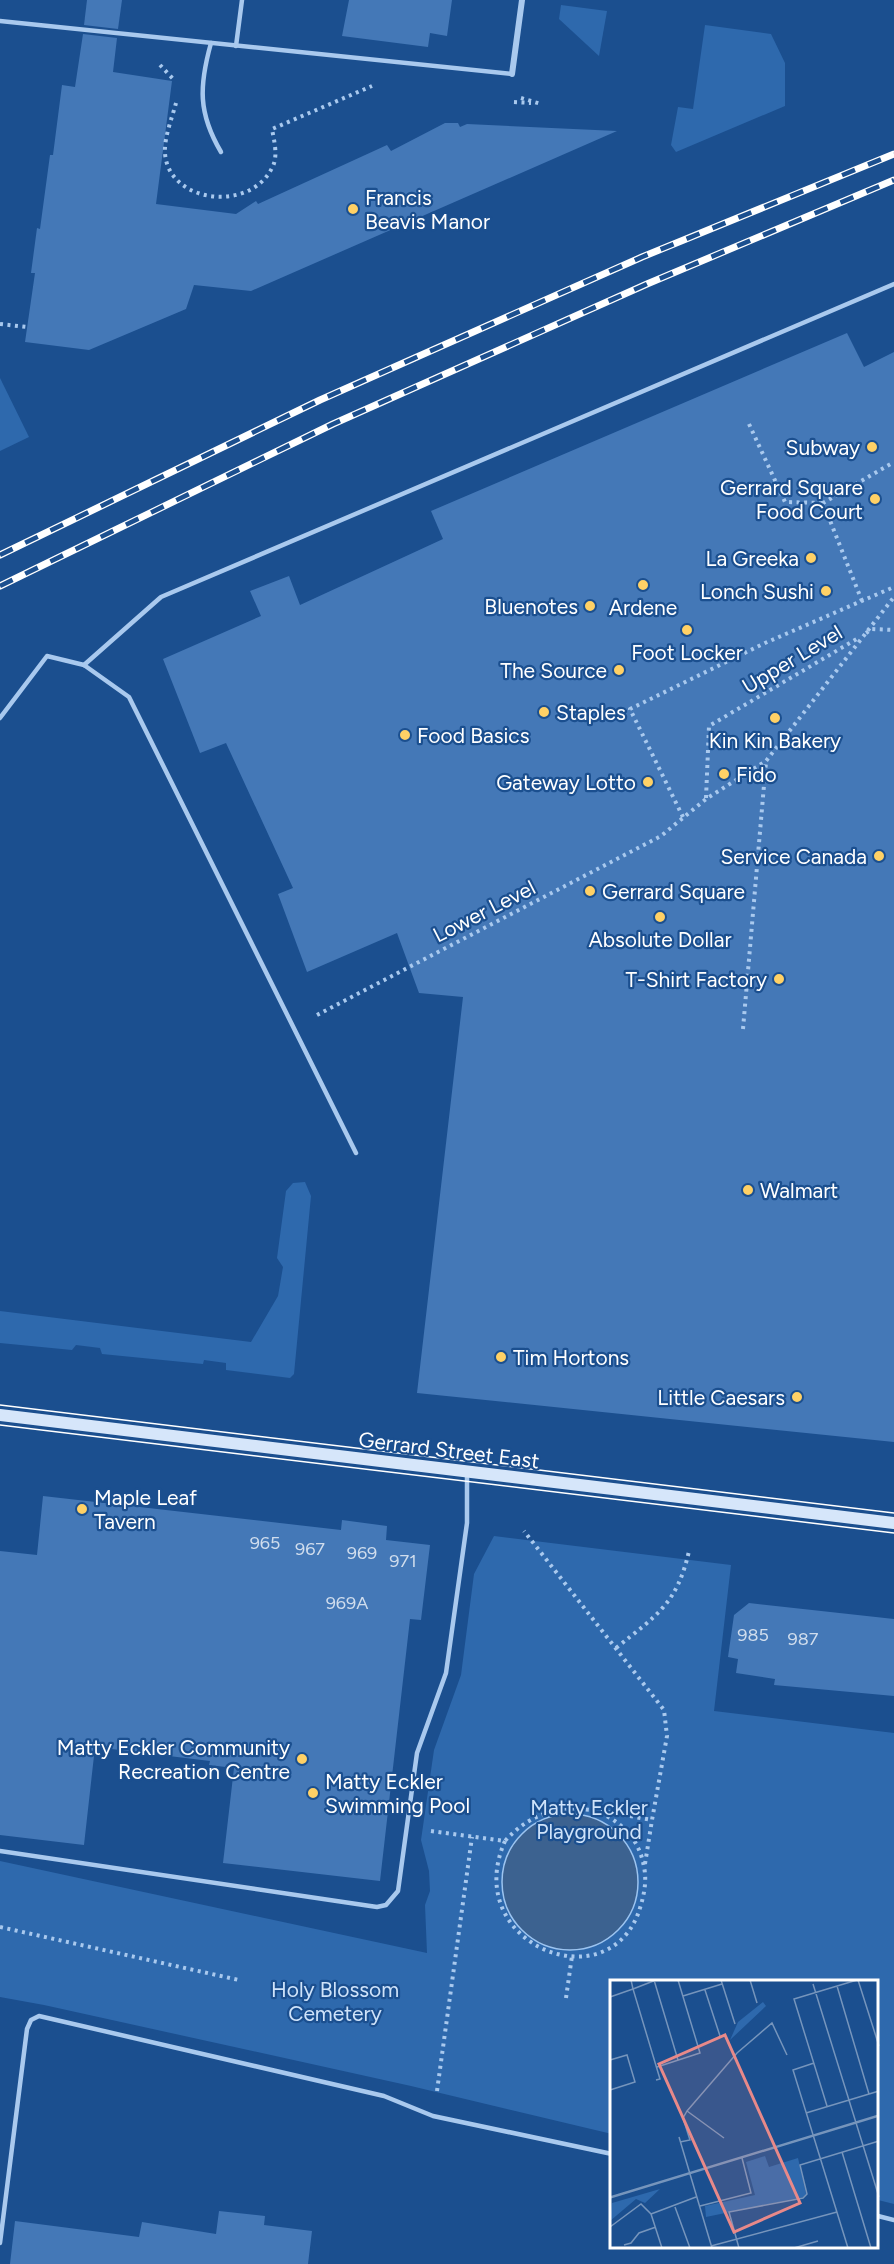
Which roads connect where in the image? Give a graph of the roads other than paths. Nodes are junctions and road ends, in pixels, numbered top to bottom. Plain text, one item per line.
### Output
1 (242, 0) edge
2 (522, 0) edge
3 (0, 21) edge
4 (211, 43) junction
5 (236, 46) junction
6 (512, 74) joint
7 (221, 152) dead end
8 (894, 284) edge
9 (84, 665) junction
10 (0, 718) edge
11 (356, 1153) dead end
12 (0, 1415) edge
13 (467, 1472) junction
14 (894, 1523) edge
15 (0, 1851) edge
16 (610, 2154) edge
17 (879, 2216) edge
18 (894, 2220) edge
19 (0, 2243) edge

1 - 5 lane
2 - 6 street
3 - 4 lane
4 - 5 lane
4 - 7 lane
5 - 6 lane
8 - 9 lane
9 - 10 lane
9 - 11 lane
12 - 13 main road, Gerrard Street East
13 - 14 main road, Gerrard Street East
13 - 15 lane
16 - 19 lane
17 - 18 lane

